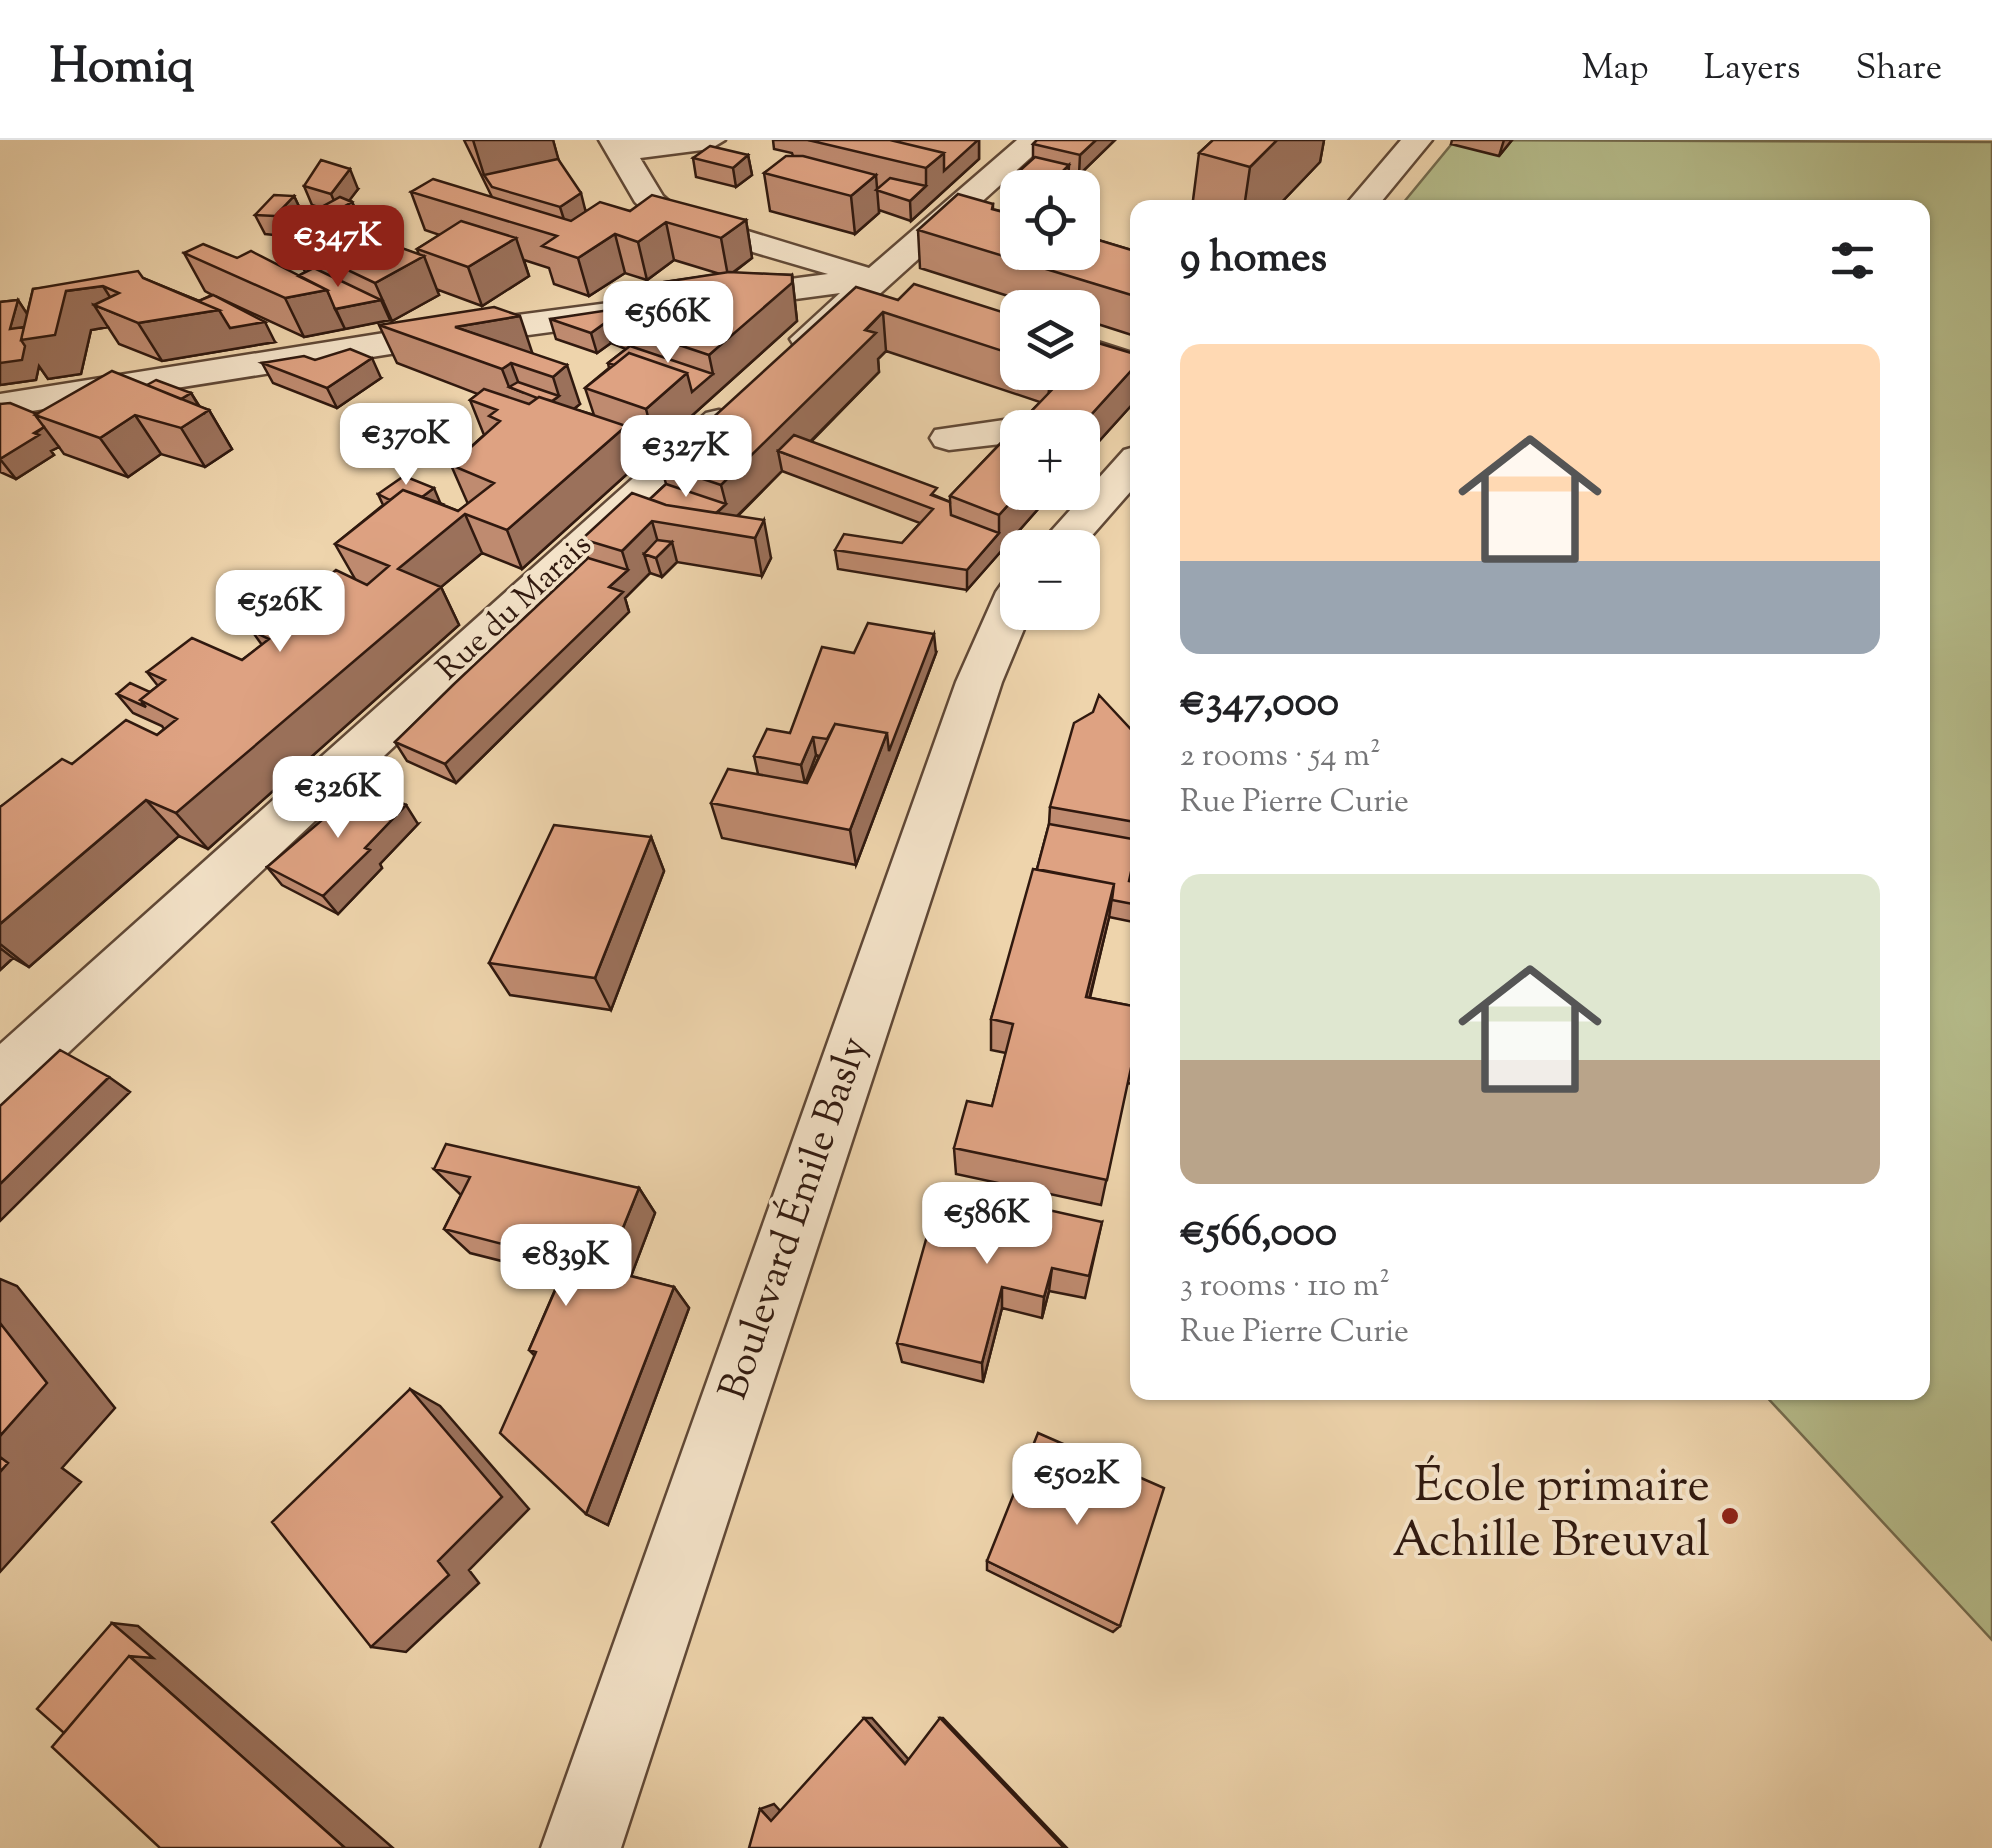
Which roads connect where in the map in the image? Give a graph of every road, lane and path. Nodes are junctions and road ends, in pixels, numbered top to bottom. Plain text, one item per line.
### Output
1 (710, 140) edge
2 (1034, 140) edge
3 (1417, 140) edge
4 (618, 146) edge
5 (1365, 200) edge
6 (893, 284) junction
7 (0, 405) edge
8 (1000, 432) edge
9 (949, 438) dead end
10 (1130, 467) edge
11 (1073, 530) edge
12 (1000, 630) edge
13 (0, 1080) edge
14 (581, 1848) edge

1 - 4 street
2 - 6 street, Rue du Marais
3 - 5 street
4 - 6 street
6 - 7 street
6 - 13 street, Rue du Marais
8 - 9 street
10 - 11 street
12 - 14 street, Boulevard Émile Basly

